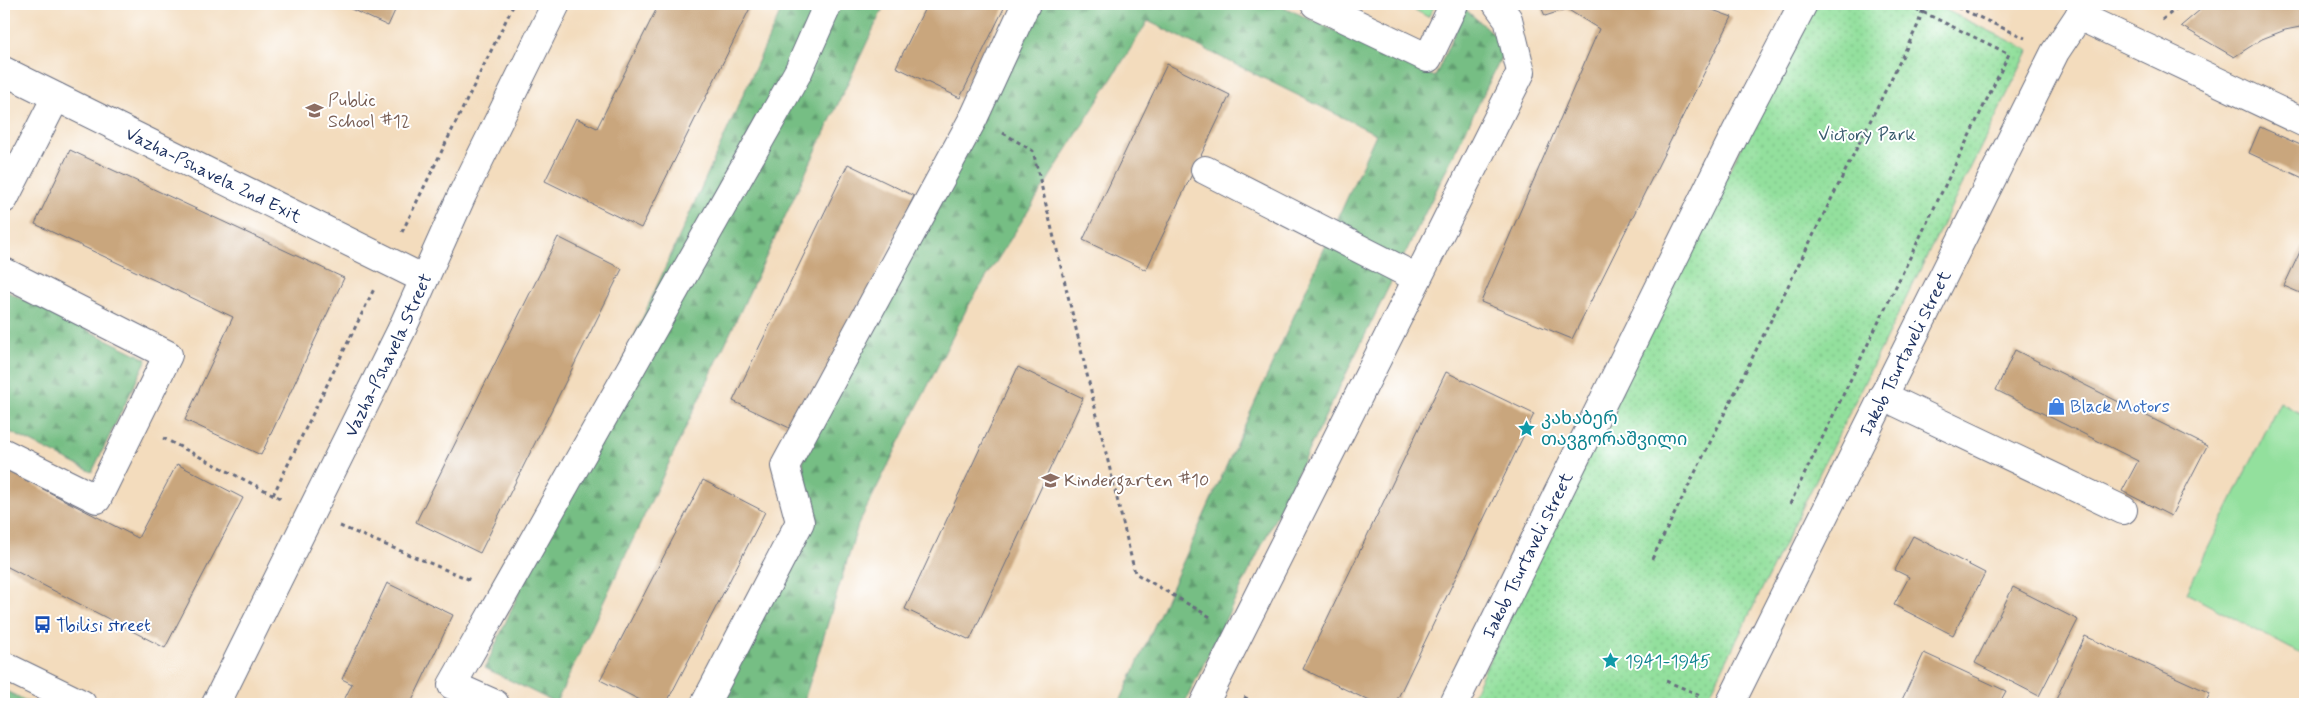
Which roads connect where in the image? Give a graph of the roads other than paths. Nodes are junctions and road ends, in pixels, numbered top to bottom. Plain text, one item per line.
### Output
1 (556, 4) edge
2 (828, 4) edge
3 (1026, 4) edge
4 (1315, 4) edge
5 (1454, 4) edge
6 (1497, 4) edge
7 (1803, 4) edge
8 (2082, 10) edge
9 (4, 71) edge
10 (56, 97) junction
11 (2305, 123) edge
12 (1205, 170) dead end
13 (4, 199) edge
14 (4, 272) edge
15 (1417, 278) junction
16 (424, 279) junction
17 (1883, 396) junction
18 (4, 453) edge
19 (2123, 510) dead end
20 (4, 666) edge
21 (1718, 701) edge
22 (82, 704) edge
23 (216, 704) edge
24 (495, 704) edge
25 (705, 704) edge
26 (1204, 704) edge
27 (1454, 704) edge

1 - 16 main road, Vazha-Pshavela Street
2 - 24 main road
3 - 25 main road
4 - 5 main road
6 - 15 main road
7 - 27 main road, Iakob Tsurtaveli Street
8 - 11 main road
8 - 17 main road, Iakob Tsurtaveli Street
9 - 10 main road, Vazha-Pshavela 2nd Exit
10 - 13 main road
10 - 16 main road, Vazha-Pshavela 2nd Exit
12 - 15 main road
14 - 18 main road
15 - 26 main road
16 - 23 main road, Vazha-Pshavela Street
17 - 19 main road
17 - 21 main road, Iakob Tsurtaveli Street
20 - 22 main road

